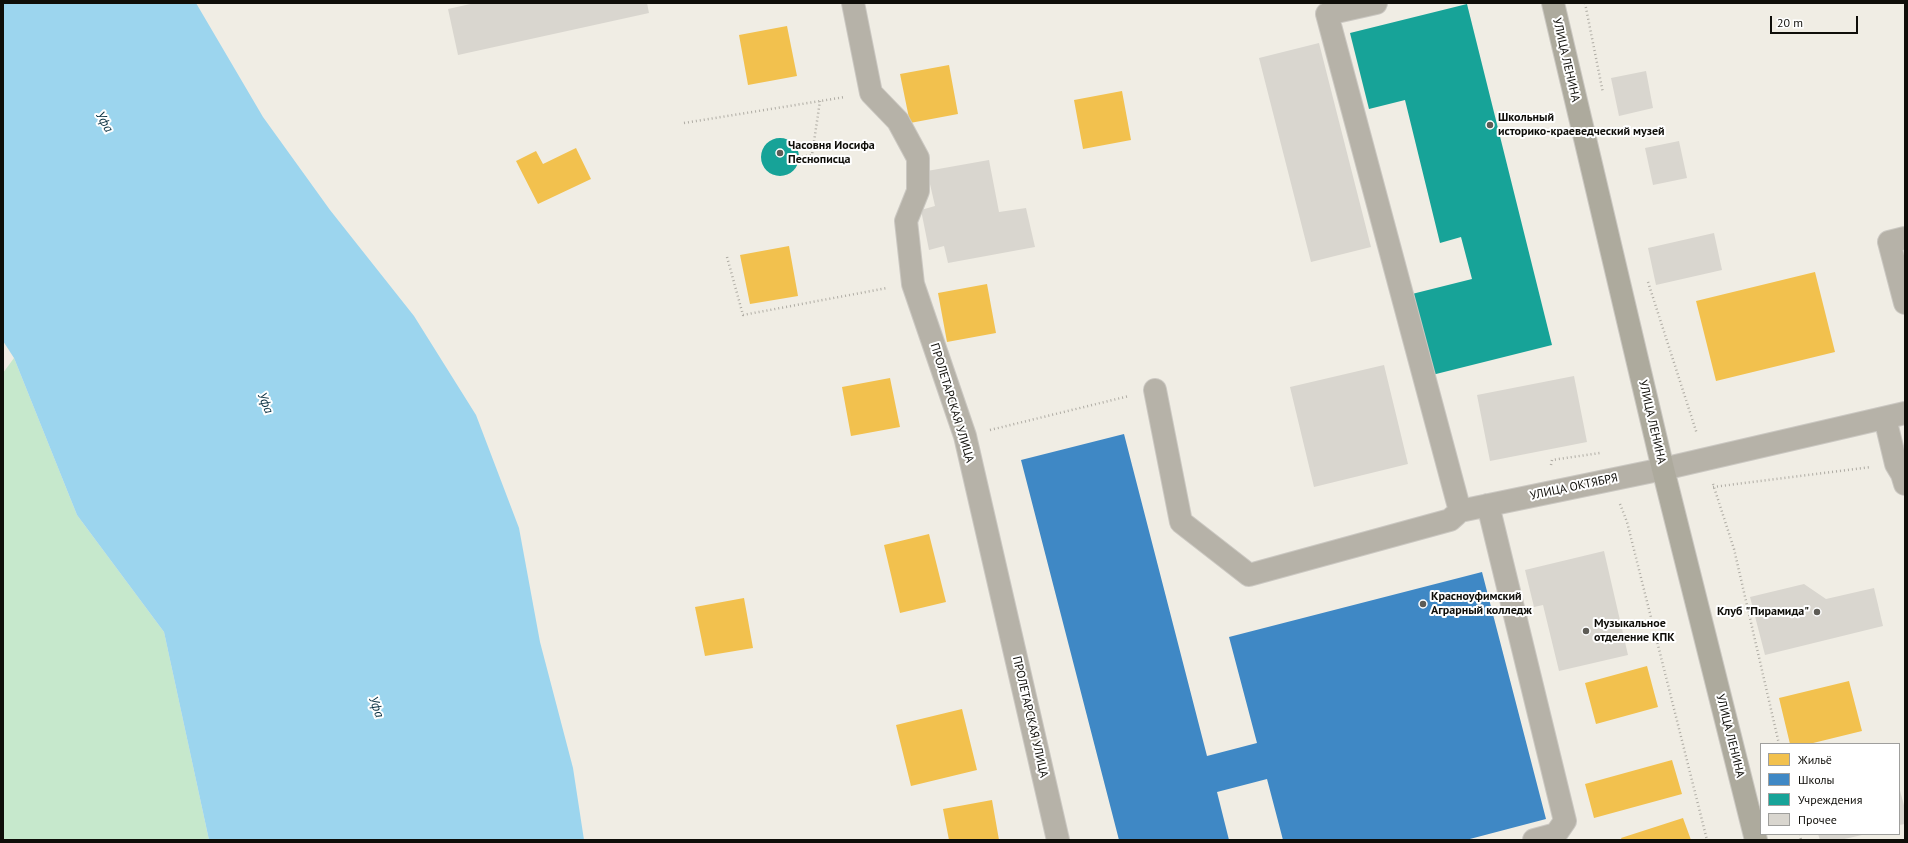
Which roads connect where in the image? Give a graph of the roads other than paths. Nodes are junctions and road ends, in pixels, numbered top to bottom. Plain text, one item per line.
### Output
1 (853, 3) edge
2 (1376, 3) edge
3 (1553, 3) edge
4 (1905, 238) edge
5 (1905, 304) edge
6 (1155, 390) road end
7 (1895, 416) edge
8 (1663, 468) junction
9 (1905, 484) edge
10 (1488, 505) junction
11 (1460, 511) junction
12 (1058, 840) edge
13 (1534, 840) edge
14 (1756, 840) edge

1 - 12 street, ПРОЛЕТАРСКАЯ УЛИЦА
2 - 11 street
3 - 8 main road, УЛИЦА ЛЕНИНА
4 - 5 street
6 - 11 street, УЛИЦА ОКТЯБРЯ
7 - 8 street, УЛИЦА ОКТЯБРЯ
7 - 9 street
8 - 10 street, УЛИЦА ОКТЯБРЯ
8 - 14 main road, УЛИЦА ЛЕНИНА
10 - 11 street, УЛИЦА ОКТЯБРЯ
10 - 13 street

